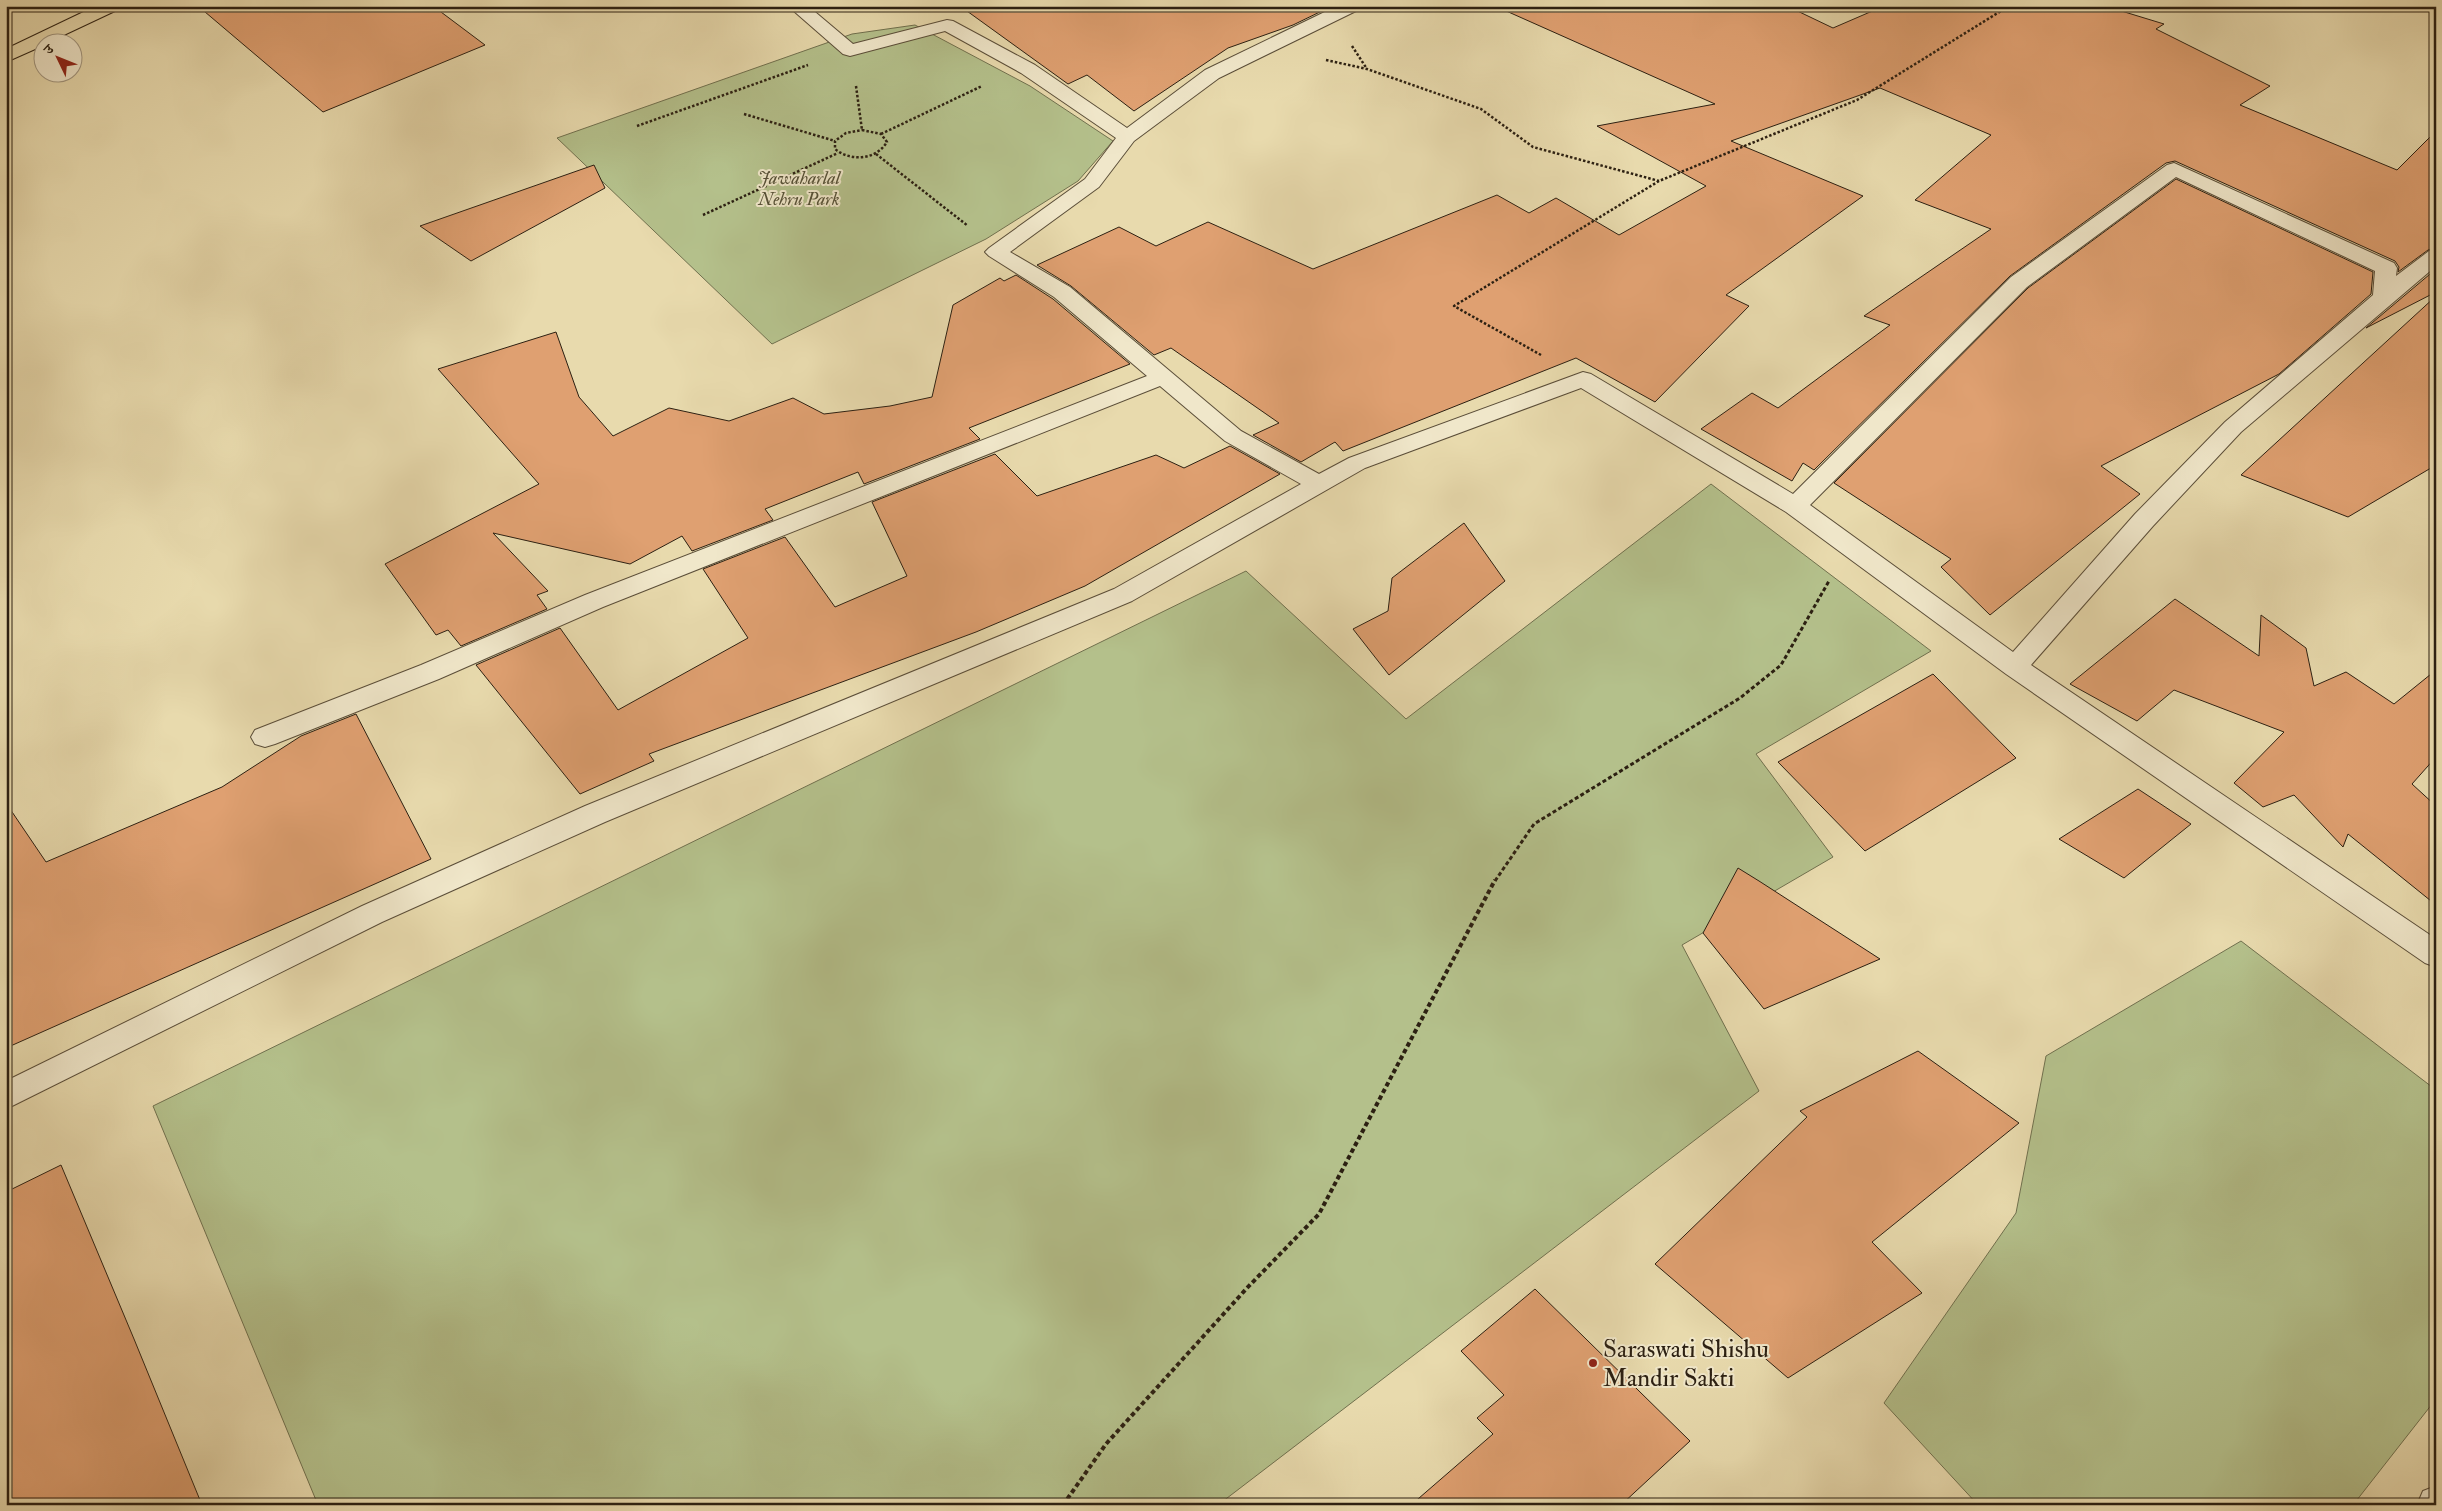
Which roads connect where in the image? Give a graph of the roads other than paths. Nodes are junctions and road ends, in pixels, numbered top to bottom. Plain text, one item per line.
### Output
1 (111, 6) edge
2 (797, 6) edge
3 (1352, 6) edge
4 (6, 56) edge
5 (1127, 137) junction
6 (2436, 255) edge
7 (2384, 296) junction
8 (1164, 377) junction
9 (1319, 484) junction
10 (1795, 506) junction
11 (2014, 667) junction
12 (266, 737) dead end
13 (2436, 955) edge
14 (6, 1096) edge

1 - 4 main road
2 - 5 street
3 - 5 street
5 - 8 street
6 - 7 street
7 - 10 street
7 - 11 street
8 - 9 street
8 - 12 street
9 - 10 street
9 - 14 street
10 - 11 street
11 - 13 street

